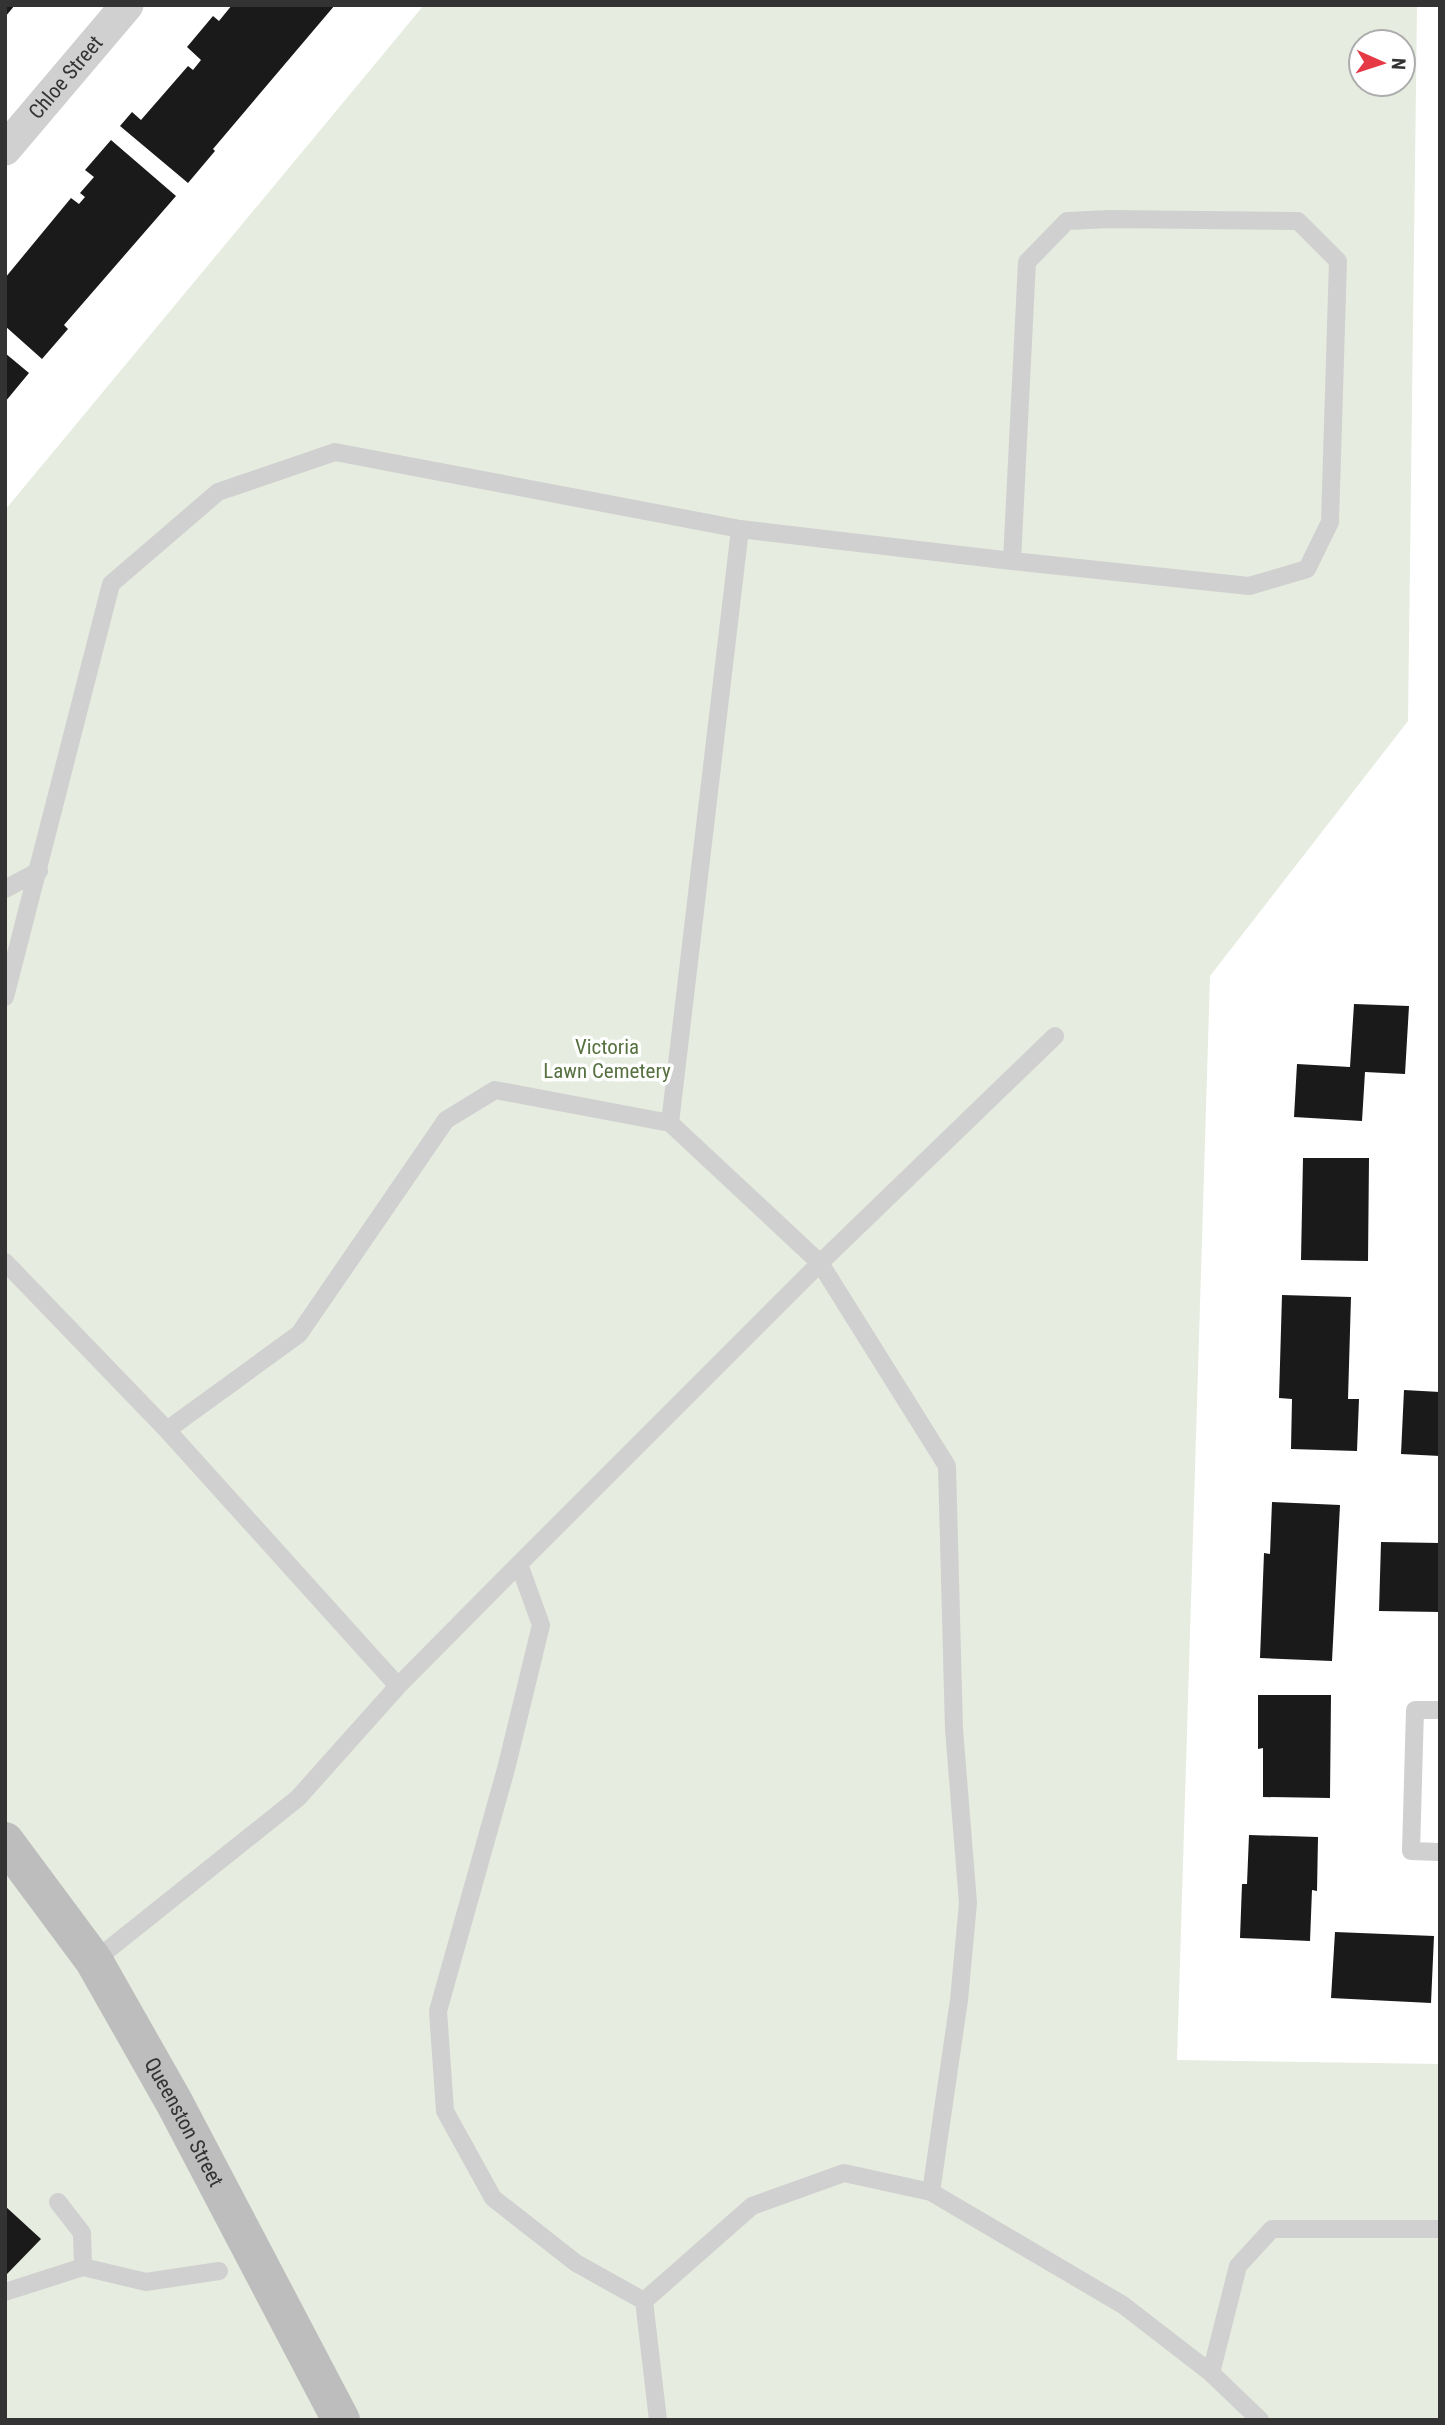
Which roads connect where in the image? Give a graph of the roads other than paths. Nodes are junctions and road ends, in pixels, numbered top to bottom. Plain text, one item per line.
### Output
1 (127, 5) edge
2 (5, 149) edge
3 (740, 529) junction
4 (1012, 561) junction
5 (39, 871) junction
6 (5, 889) edge
7 (5, 997) edge
8 (1055, 1036) dead end
9 (670, 1122) junction
10 (5, 1262) edge
11 (820, 1263) junction
12 (167, 1430) junction
13 (519, 1564) junction
14 (398, 1686) junction
15 (1440, 1710) edge
16 (5, 1841) edge
17 (1440, 1852) edge
18 (93, 1961) junction
19 (931, 2192) junction
20 (58, 2202) dead end
21 (1440, 2230) edge
22 (83, 2267) junction
23 (219, 2271) dead end
24 (5, 2292) edge
25 (644, 2301) junction
26 (1211, 2372) junction
27 (341, 2420) edge
28 (658, 2420) edge
29 (1260, 2420) edge

1 - 2 street, Chloe Street
3 - 4 lane
3 - 5 lane
3 - 9 lane
4 - 4 lane
5 - 6 lane
5 - 7 lane
8 - 11 lane
9 - 11 lane
9 - 12 lane
10 - 12 lane
11 - 13 lane
11 - 19 lane
12 - 14 lane
13 - 14 lane
13 - 25 lane
14 - 18 lane
15 - 17 lane
16 - 18 main road, Queenston Street
18 - 27 main road, Queenston Street
19 - 25 lane
19 - 26 lane
20 - 22 lane
21 - 26 lane
22 - 23 lane
22 - 24 lane
25 - 28 lane
26 - 29 lane

